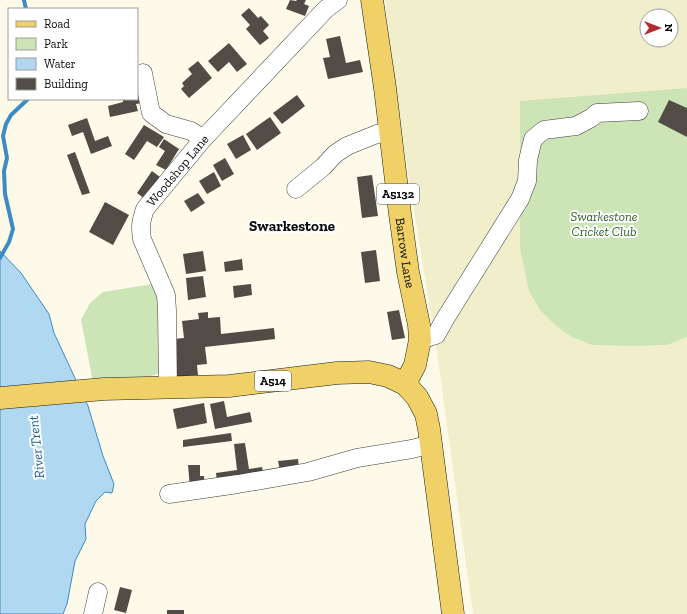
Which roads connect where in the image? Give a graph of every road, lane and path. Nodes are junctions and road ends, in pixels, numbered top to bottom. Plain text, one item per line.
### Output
1 (338, 0) edge
2 (372, 0) edge
3 (143, 73) dead end
4 (640, 112) dead end
5 (391, 132) junction
6 (203, 139) junction
7 (296, 189) dead end
8 (420, 340) junction
9 (405, 384) junction
10 (168, 388) junction
11 (0, 398) edge
12 (431, 444) junction
13 (169, 494) dead end
14 (98, 592) dead end
15 (93, 614) edge
16 (453, 614) edge

1 - 6 street, Woodshop Lane
2 - 5 main road, Barrow Lane / A5132
3 - 6 street
4 - 8 street
5 - 7 street
5 - 8 main road, Barrow Lane / A5132
6 - 10 street, Woodshop Lane
8 - 9 main road, Barrow Lane / A5132
9 - 10 main road, A514
9 - 12 main road, A514
10 - 11 main road, A514
12 - 13 street
12 - 16 main road, A514
14 - 15 street

